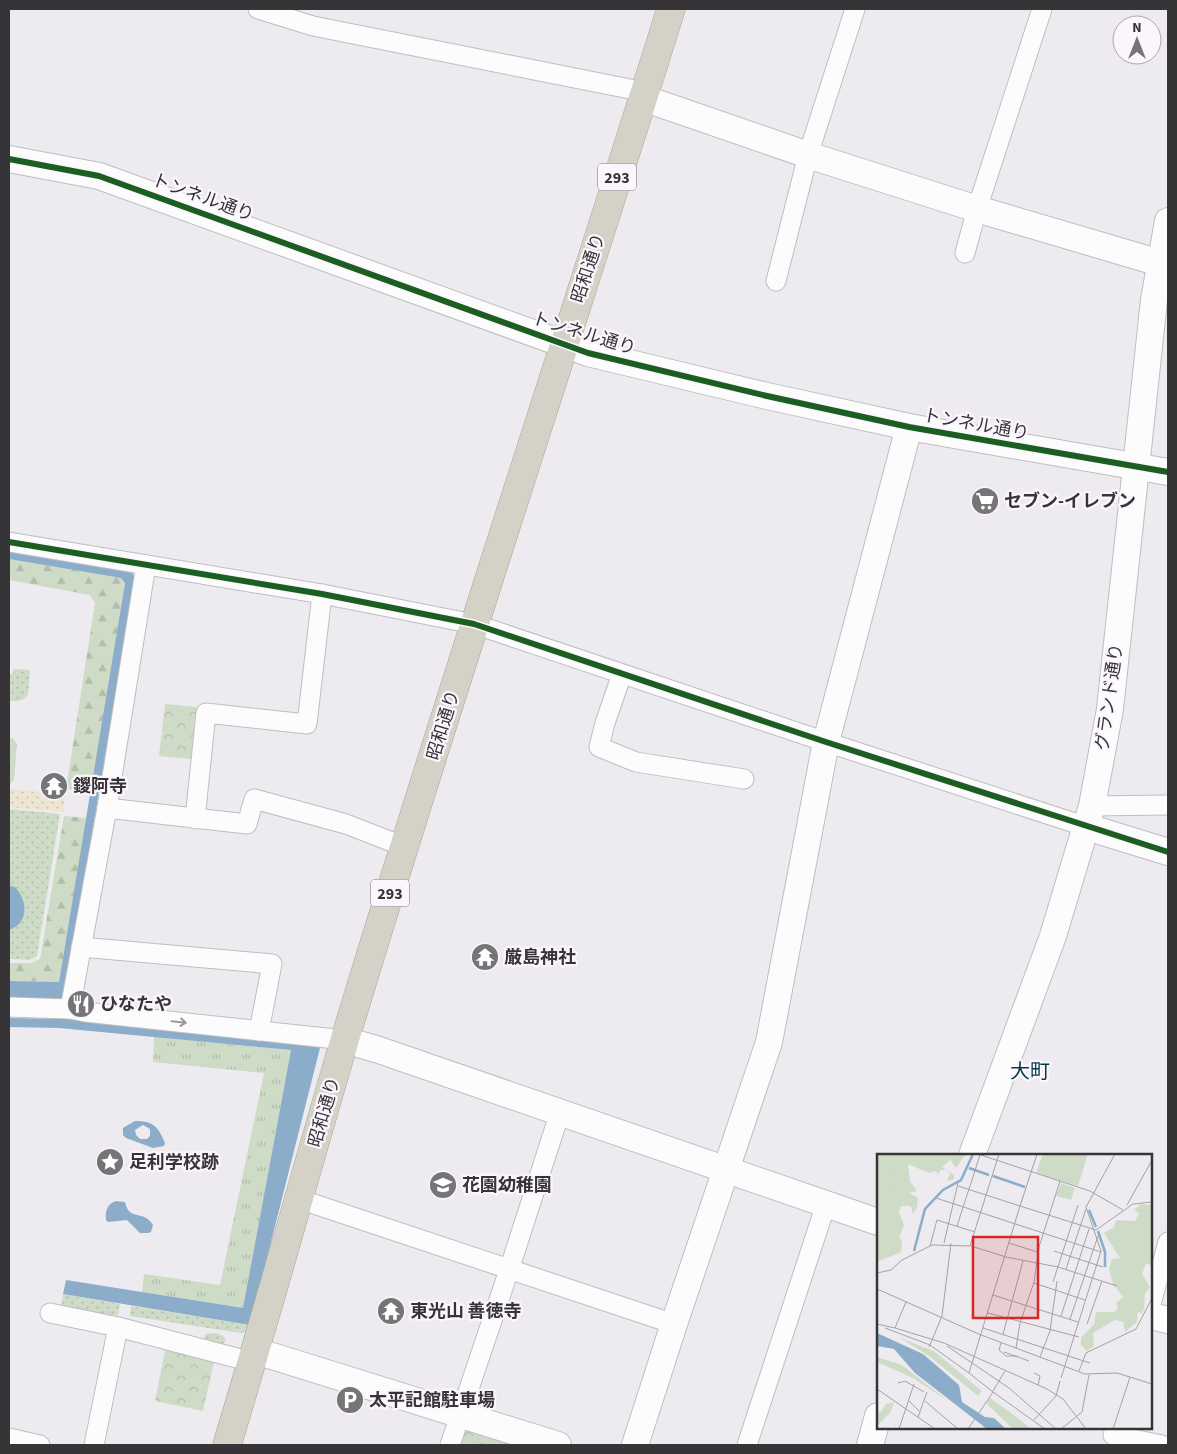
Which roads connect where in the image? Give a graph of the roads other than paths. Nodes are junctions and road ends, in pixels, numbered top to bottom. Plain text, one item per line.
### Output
1 (258, 9) edge
2 (671, 9) edge
3 (855, 9) edge
4 (1042, 9) edge
5 (644, 95) junction
6 (808, 155) junction
7 (9, 159) edge
8 (977, 209) junction
9 (1168, 221) edge
10 (965, 253) dead end
11 (1160, 263) junction
12 (776, 281) dead end
13 (563, 344) junction
14 (909, 427) junction
15 (1135, 466) junction
16 (1168, 472) edge
17 (9, 542) edge
18 (146, 565) junction
19 (322, 594) junction
20 (474, 624) junction
21 (622, 674) junction
22 (826, 742) junction
23 (744, 780) dead end
24 (1168, 805) edge
25 (107, 808) junction
26 (1090, 816) junction
27 (195, 819) junction
28 (405, 846) junction
29 (1168, 852) edge
30 (81, 947) junction
31 (9, 1007) edge
32 (70, 1009) junction
33 (259, 1031) junction
34 (345, 1040) junction
35 (560, 1112) junction
36 (972, 1154) edge
37 (726, 1170) junction
38 (299, 1199) junction
39 (826, 1204) junction
40 (877, 1222) edge
41 (1168, 1242) edge
42 (509, 1270) junction
43 (1152, 1300) edge
44 (50, 1313) dead end
45 (1152, 1316) edge
46 (1168, 1320) edge
47 (674, 1324) junction
48 (118, 1327) junction
49 (254, 1357) junction
50 (460, 1414) junction
51 (877, 1420) edge
52 (1113, 1436) edge
53 (9, 1441) edge
54 (40, 1445) edge
55 (94, 1445) edge
56 (227, 1445) edge
57 (450, 1445) edge
58 (558, 1445) edge
59 (635, 1445) edge
60 (747, 1445) edge
61 (870, 1445) edge
62 (1162, 1445) edge

1 - 5 street
2 - 5 highway, 昭和通り / 293
3 - 6 street
4 - 8 street
5 - 6 street
5 - 13 highway, 昭和通り / 293
6 - 8 street
6 - 12 street
7 - 13 street, トンネル通り
8 - 10 street
8 - 11 street
9 - 11 street, グランド通り
11 - 15 street, グランド通り
13 - 14 street, トンネル通り
13 - 20 highway, 昭和通り / 293
14 - 15 street, トンネル通り
14 - 22 street
15 - 16 street, トンネル通り
15 - 26 street, グランド通り
17 - 18 street
18 - 19 street
18 - 25 street
19 - 20 street
19 - 27 street
20 - 21 street
20 - 28 highway, 昭和通り / 293
21 - 22 street
21 - 23 street
22 - 26 street
22 - 37 street
24 - 26 street
25 - 27 street
25 - 30 street
26 - 29 street
26 - 36 street, グランド通り
27 - 28 street
28 - 34 highway, 昭和通り / 293
30 - 32 street
30 - 33 street
31 - 32 street
32 -> 33 street
33 - 34 street
34 - 35 street
34 - 38 highway, 昭和通り / 293
35 - 37 street
35 - 42 street
37 - 39 street
37 - 47 street
38 - 42 street
38 - 49 highway, 昭和通り / 293
39 - 40 street
39 - 60 street
41 - 43 street
42 - 47 street
42 - 50 street
44 - 48 street
45 - 46 street
47 - 59 street
48 - 49 street
48 - 55 street
49 - 50 street
49 - 56 highway, 昭和通り / 293
50 - 57 street
50 - 58 street
51 - 61 street
52 - 62 street
53 - 54 street

